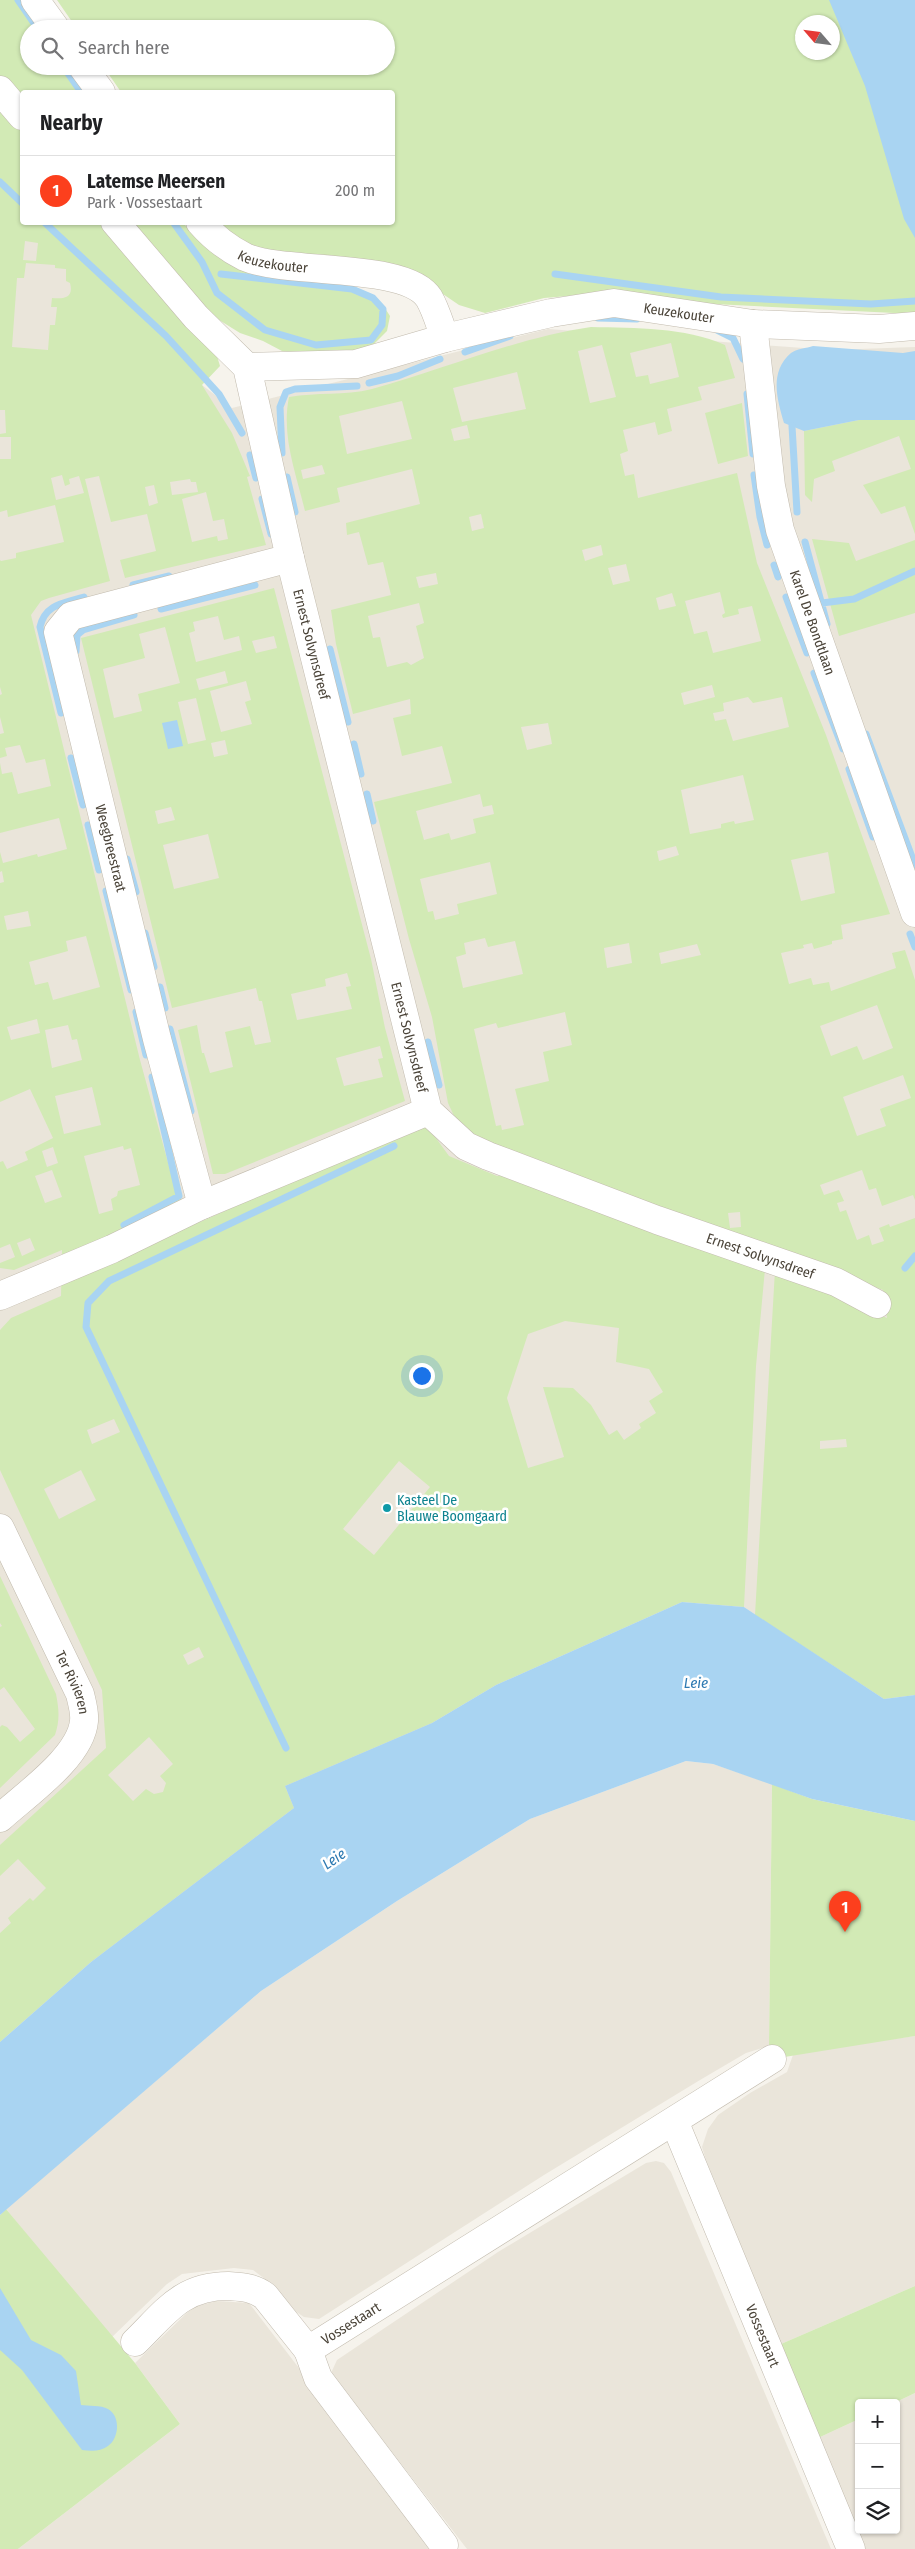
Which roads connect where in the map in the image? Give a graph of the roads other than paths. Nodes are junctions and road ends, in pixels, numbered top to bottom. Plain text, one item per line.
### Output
1 (36, 0) edge
2 (50, 20) edge
3 (88, 75) edge
4 (0, 90) edge
5 (99, 90) edge
6 (20, 114) edge
7 (118, 225) edge
8 (203, 225) edge
9 (753, 324) junction
10 (915, 326) edge
11 (445, 338) junction
12 (247, 367) junction
13 (290, 558) junction
14 (915, 913) edge
15 (428, 1111) junction
16 (202, 1205) junction
17 (0, 1296) edge
18 (877, 1304) dead end
19 (2, 1538) edge
20 (0, 1818) edge
21 (772, 2059) dead end
22 (674, 2122) junction
23 (134, 2342) dead end
24 (308, 2350) junction
25 (444, 2545) dead end
26 (851, 2549) edge

1 - 2 street
3 - 5 street
4 - 6 street
7 - 12 street
8 - 11 street, Keuzekouter
9 - 10 street, Keuzekouter
9 - 11 street, Keuzekouter
9 - 14 street, Karel De Bondtlaan
11 - 12 street, Keuzekouter
12 - 13 street, Ernest Solvynsdreef
13 - 15 street, Ernest Solvynsdreef
13 - 16 street, Weegbreestraat
15 - 16 street, Ernest Solvynsdreef
15 - 18 street, Ernest Solvynsdreef
16 - 17 street
19 - 20 street, Ter Rivieren
21 - 22 street, Vossestaart
22 - 24 street, Vossestaart
22 - 26 street, Vossestaart
23 - 24 street, Vossestaart
24 - 25 street, Vossestaart

